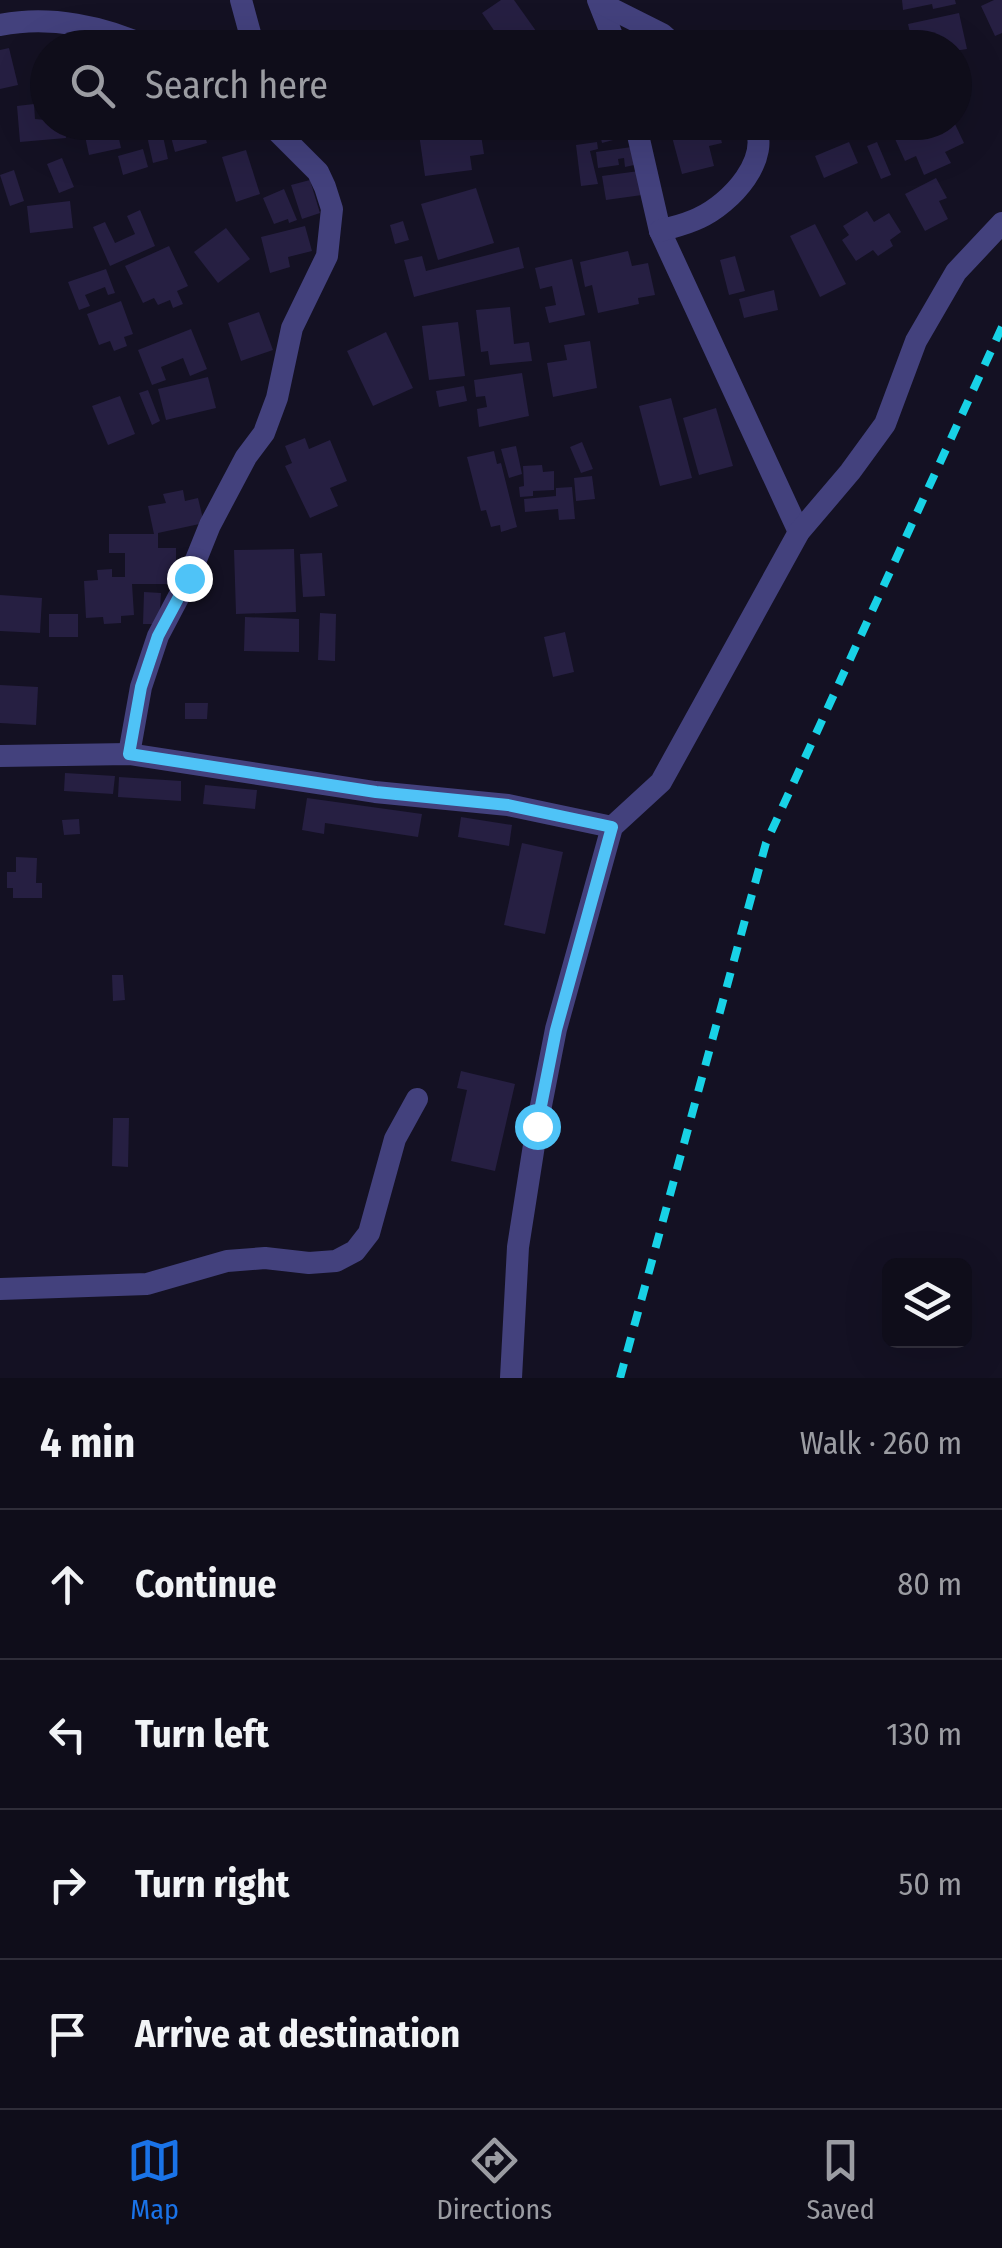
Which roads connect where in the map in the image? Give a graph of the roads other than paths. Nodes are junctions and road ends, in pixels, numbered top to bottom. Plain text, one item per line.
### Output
1 (241, 0) edge
2 (598, 1) edge
3 (0, 26) edge
4 (96, 30) edge
5 (249, 30) edge
6 (610, 30) edge
7 (654, 30) edge
8 (286, 140) edge
9 (639, 140) edge
10 (759, 140) edge
11 (1002, 222) edge
12 (660, 231) junction
13 (799, 532) junction
14 (129, 754) junction
15 (0, 756) edge
16 (612, 827) junction
17 (417, 1099) dead end
18 (0, 1289) edge
19 (511, 1378) edge

1 - 5 street
2 - 6 street
2 - 7 street
3 - 4 street
8 - 14 street
9 - 12 street
10 - 12 street
11 - 13 street
12 - 13 street
13 - 16 street
14 - 15 street
14 - 16 street
16 - 19 street
17 - 18 street

